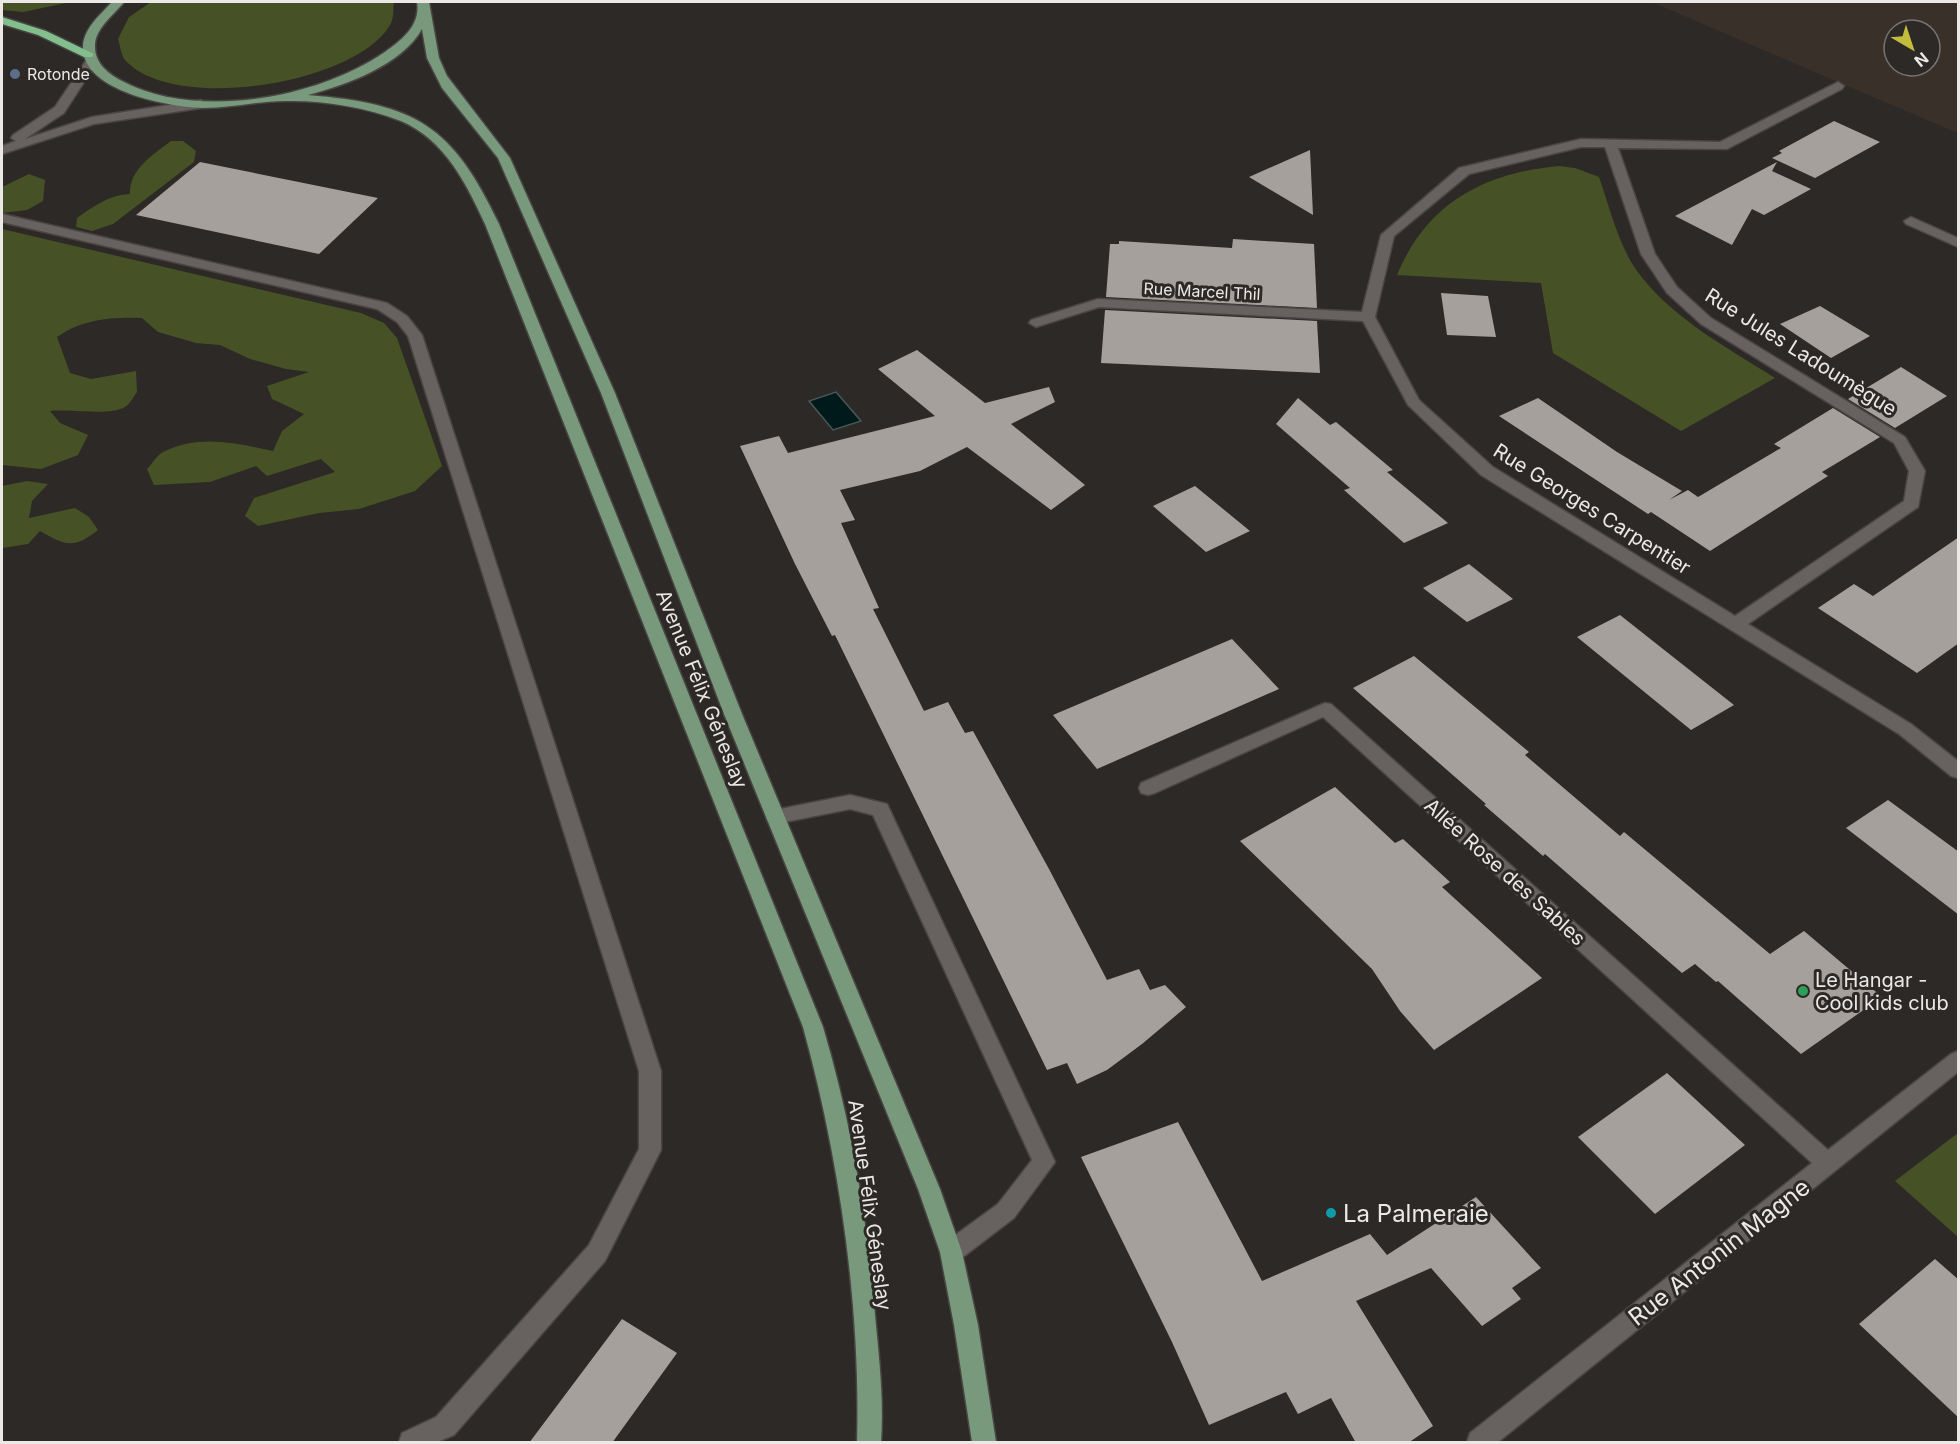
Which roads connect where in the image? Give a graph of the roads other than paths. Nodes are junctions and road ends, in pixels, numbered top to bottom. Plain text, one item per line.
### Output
1 (118, 2) edge
2 (424, 8) edge
3 (2, 20) edge
4 (90, 58) junction
5 (1838, 86) dead end
6 (282, 97) junction
7 (201, 104) junction
8 (1610, 142) junction
9 (2, 148) edge
10 (2, 218) edge
11 (1911, 221) dead end
12 (1959, 243) edge
13 (1368, 317) junction
14 (1036, 323) dead end
15 (1736, 624) junction
16 (1959, 771) edge
17 (1148, 788) dead end
18 (775, 817) junction
19 (1959, 1060) edge
20 (1829, 1165) junction
21 (951, 1252) junction
22 (411, 1443) edge
23 (869, 1443) edge
24 (984, 1443) edge
25 (1479, 1443) edge

1 - 4 main road
2 - 6 main road
2 - 18 main road, Avenue Félix Géneslay
3 - 4 highway
4 - 7 main road
4 - 9 street
5 - 8 street
6 - 7 main road
6 - 23 main road, Avenue Félix Géneslay
7 - 9 street
8 - 13 street
8 - 15 street, Rue Jules Ladoumègue
10 - 22 street
11 - 12 street
13 - 14 street, Rue Marcel Thil
13 - 15 street, Rue Georges Carpentier
15 - 16 street, Rue Georges Carpentier
17 - 20 street, Allée Rose des Sables
18 - 21 main road, Avenue Félix Géneslay
18 - 21 street
19 - 20 street, Rue Antonin Magne
20 - 25 street, Rue Antonin Magne
21 - 24 main road, Avenue Félix Géneslay

